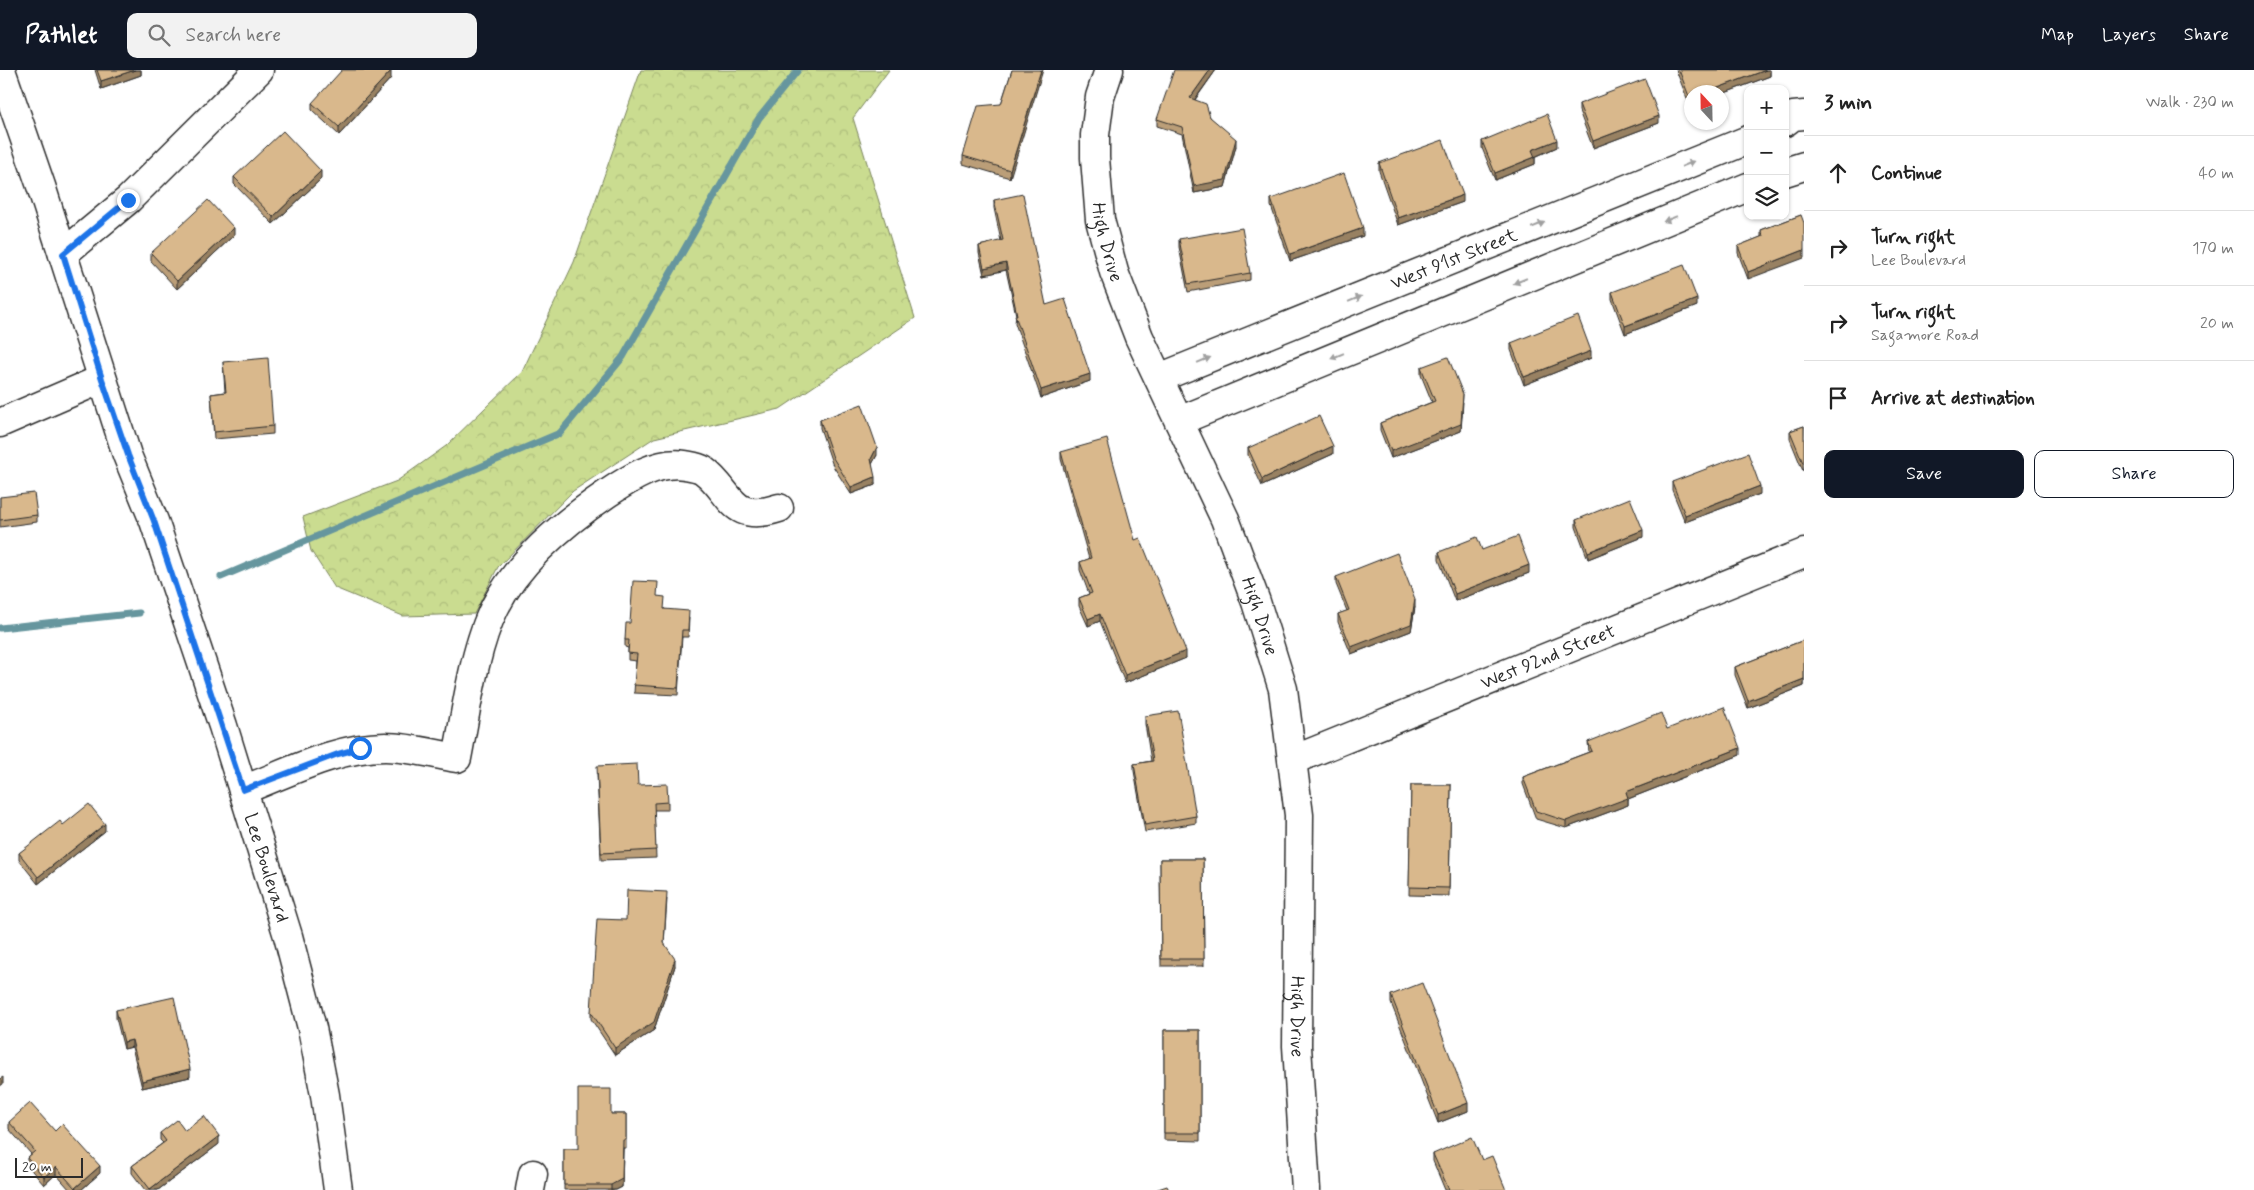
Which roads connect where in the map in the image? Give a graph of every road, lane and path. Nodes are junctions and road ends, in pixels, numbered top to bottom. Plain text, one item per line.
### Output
1 (1, 70) edge
2 (259, 70) edge
3 (1109, 70) edge
4 (1804, 115) edge
5 (1789, 119) edge
6 (1744, 142) edge
7 (1804, 166) edge
8 (1789, 171) edge
9 (1744, 189) edge
10 (63, 254) junction
11 (1159, 378) junction
12 (102, 379) junction
13 (1179, 420) junction
14 (0, 423) edge
15 (779, 508) dead end
16 (1804, 553) edge
17 (1293, 760) junction
18 (243, 790) junction
19 (338, 1190) edge
20 (1306, 1190) edge

1 - 10 street, Lee Boulevard
2 - 10 street
3 - 11 street, High Drive
4 - 5 street
11 -> 6 street, West 91st Street
7 - 8 street
9 -> 13 street
10 - 12 street, Lee Boulevard
11 - 13 street, High Drive
12 - 14 street
12 - 18 street, Lee Boulevard
13 - 17 street, High Drive
15 - 18 street
16 - 17 street, West 92nd Street
17 - 20 street, High Drive
18 - 19 street, Lee Boulevard

